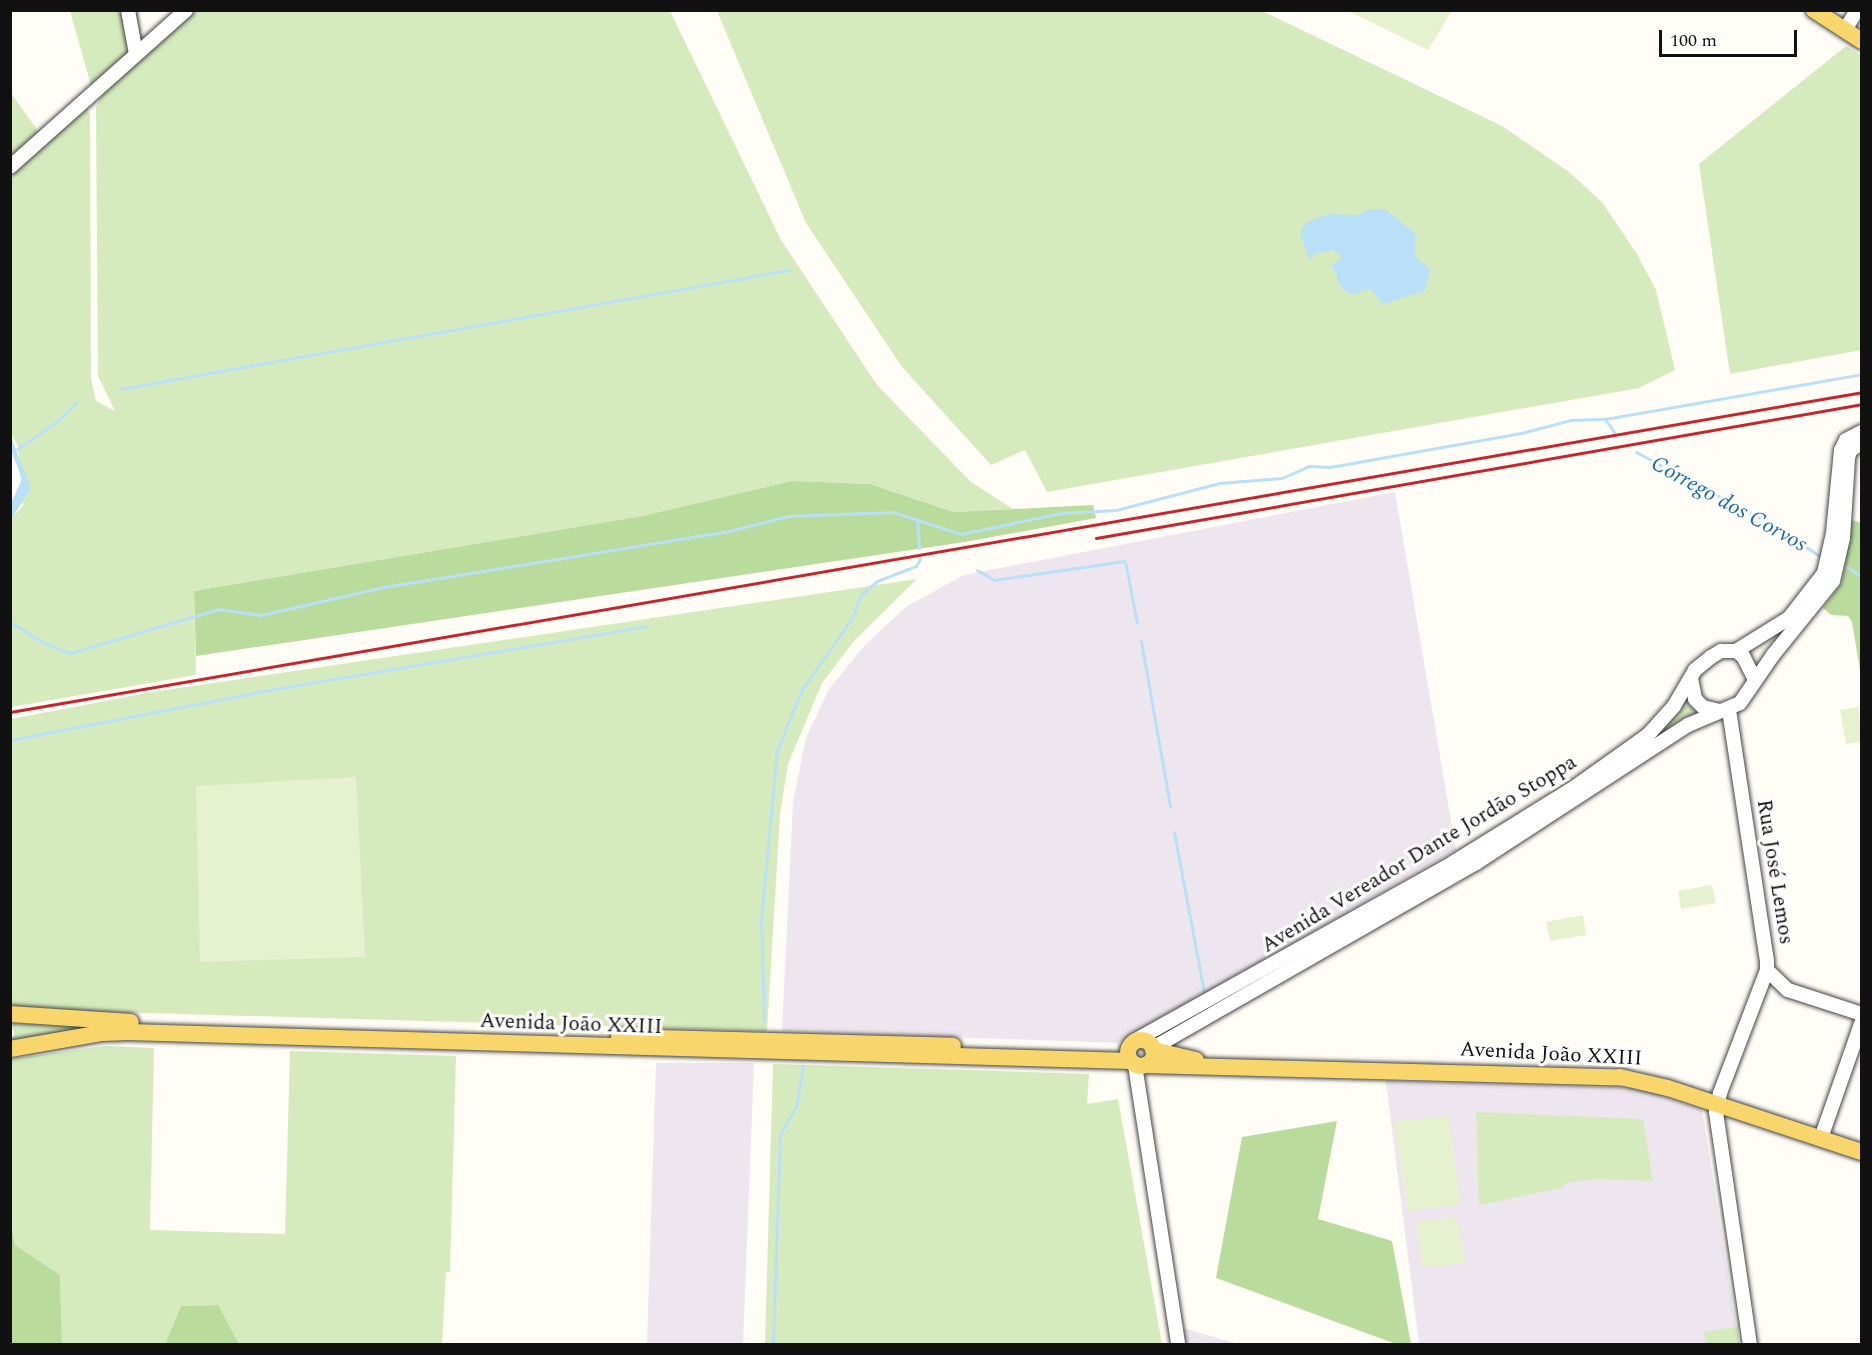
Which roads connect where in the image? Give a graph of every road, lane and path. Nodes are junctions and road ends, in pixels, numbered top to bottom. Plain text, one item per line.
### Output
1 (128, 10) edge
2 (186, 10) edge
3 (1814, 10) edge
4 (1857, 10) edge
5 (1845, 30) junction
6 (1862, 41) edge
7 (136, 54) junction
8 (10, 167) edge
9 (1862, 432) edge
10 (1853, 444) edge
11 (1736, 651) junction
12 (1695, 670) junction
13 (1755, 680) junction
14 (1725, 711) junction
15 (1767, 970) junction
16 (10, 1014) edge
17 (1862, 1014) edge
18 (1862, 1021) edge
19 (10, 1049) edge
20 (1140, 1054) junction
21 (1717, 1104) junction
22 (1821, 1138) junction
23 (1862, 1152) edge
24 (1178, 1344) edge
25 (1749, 1344) edge

1 - 7 street
2 - 7 street
3 - 5 main road
4 - 5 street
5 - 6 main road
7 - 8 street
9 - 10 street
10 - 11 street, Avenida Vereador Dante Jordão Stoppa
10 - 13 street, Avenida Vereador Dante Jordão Stoppa
11 - 12 street, Avenida Vereador Dante Jordão Stoppa
11 - 13 street
12 - 14 street
12 - 20 street, Avenida Vereador Dante Jordão Stoppa
13 - 14 street, Avenida Vereador Dante Jordão Stoppa
14 - 15 street, Rua José Lemos
14 - 20 street, Avenida Vereador Dante Jordão Stoppa
15 - 17 street
15 - 21 street, Rua José Lemos
16 - 20 main road, Avenida João XXIII
18 - 22 street
19 - 20 main road, Avenida João XXIII
20 - 21 main road, Avenida João XXIII
20 - 24 street
21 - 22 main road, Avenida João XXIII
21 - 25 street
22 - 23 main road, Avenida João XXIII

